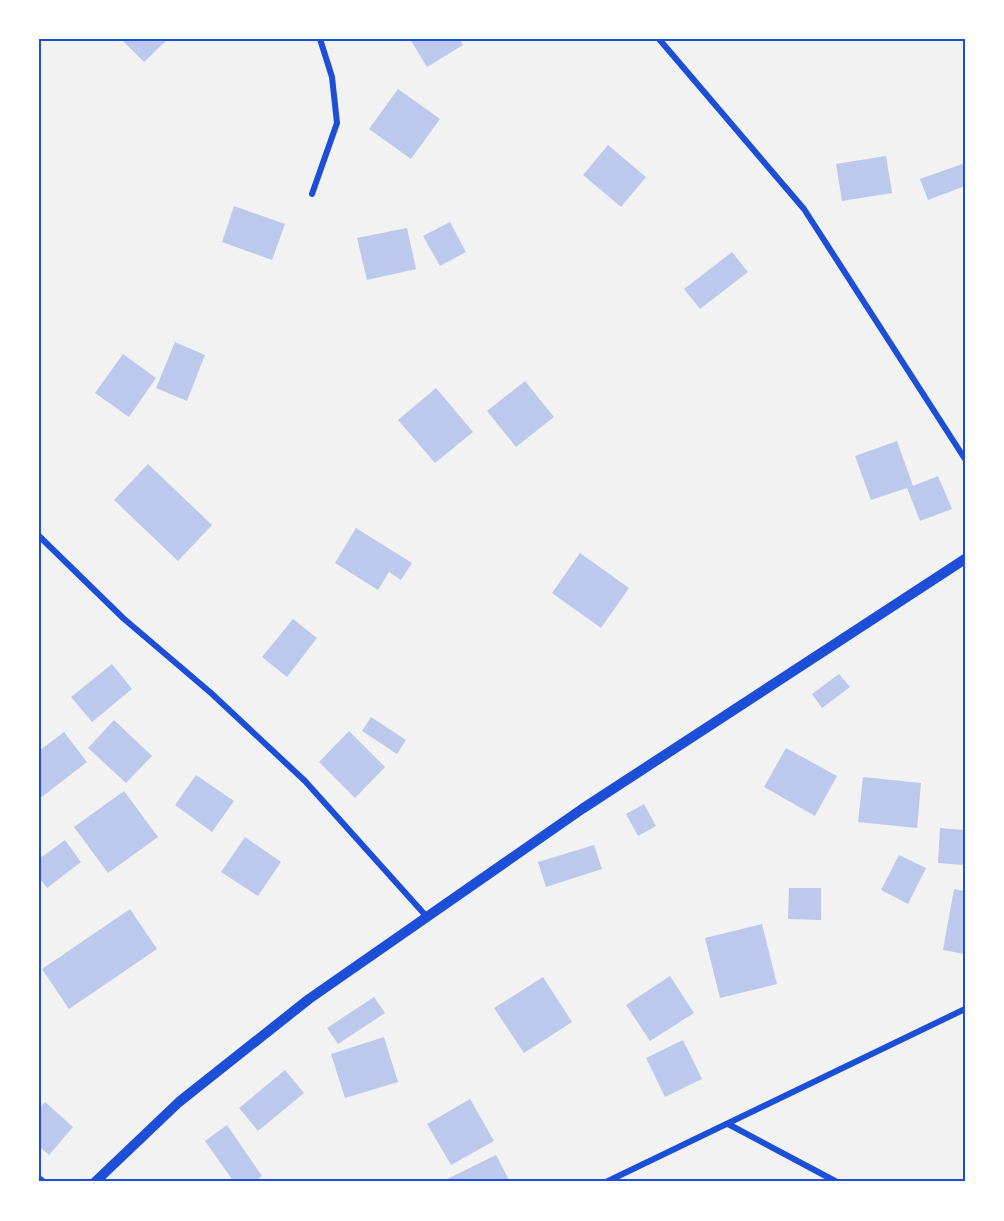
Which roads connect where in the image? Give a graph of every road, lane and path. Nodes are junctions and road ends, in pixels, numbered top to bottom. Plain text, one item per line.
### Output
1 (320, 39) edge
2 (659, 39) edge
3 (312, 194) dead end
4 (965, 459) edge
5 (39, 536) edge
6 (965, 559) edge
7 (427, 917) junction
8 (965, 1009) edge
9 (728, 1124) junction
10 (39, 1178) edge
11 (44, 1182) edge
12 (95, 1182) edge
13 (606, 1182) edge
14 (837, 1182) edge

1 - 3 street
2 - 4 street
5 - 7 street
6 - 7 street
7 - 12 street
8 - 9 street
9 - 13 street
9 - 14 street
10 - 11 street

